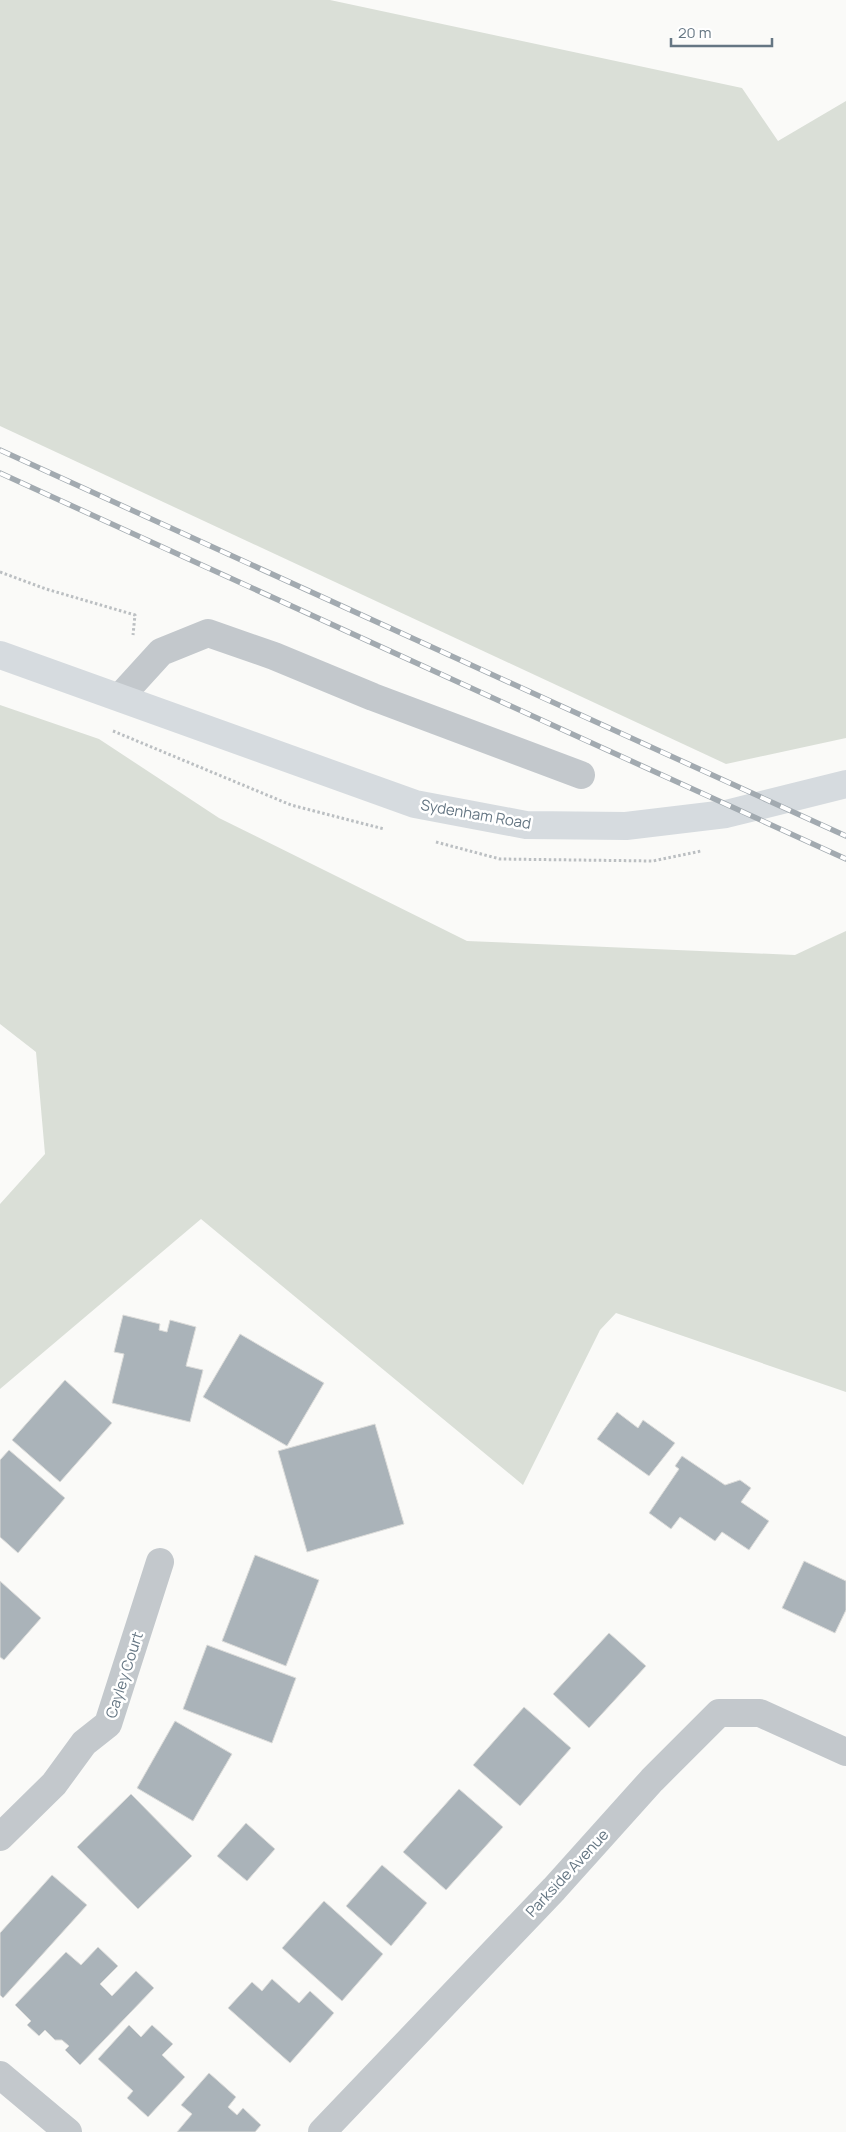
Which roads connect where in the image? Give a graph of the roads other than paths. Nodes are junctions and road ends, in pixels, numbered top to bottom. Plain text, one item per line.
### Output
1 (0, 655) edge
2 (120, 697) junction
3 (581, 774) dead end
4 (846, 784) edge
5 (160, 1562) dead end
6 (846, 1752) edge
7 (0, 1837) edge
8 (0, 2075) edge
9 (68, 2132) edge
10 (322, 2132) edge

1 - 2 main road, Sydenham Road
2 - 3 street
2 - 4 main road, Sydenham Road
5 - 7 street, Cayley Court
6 - 10 street, Parkside Avenue
8 - 9 street

